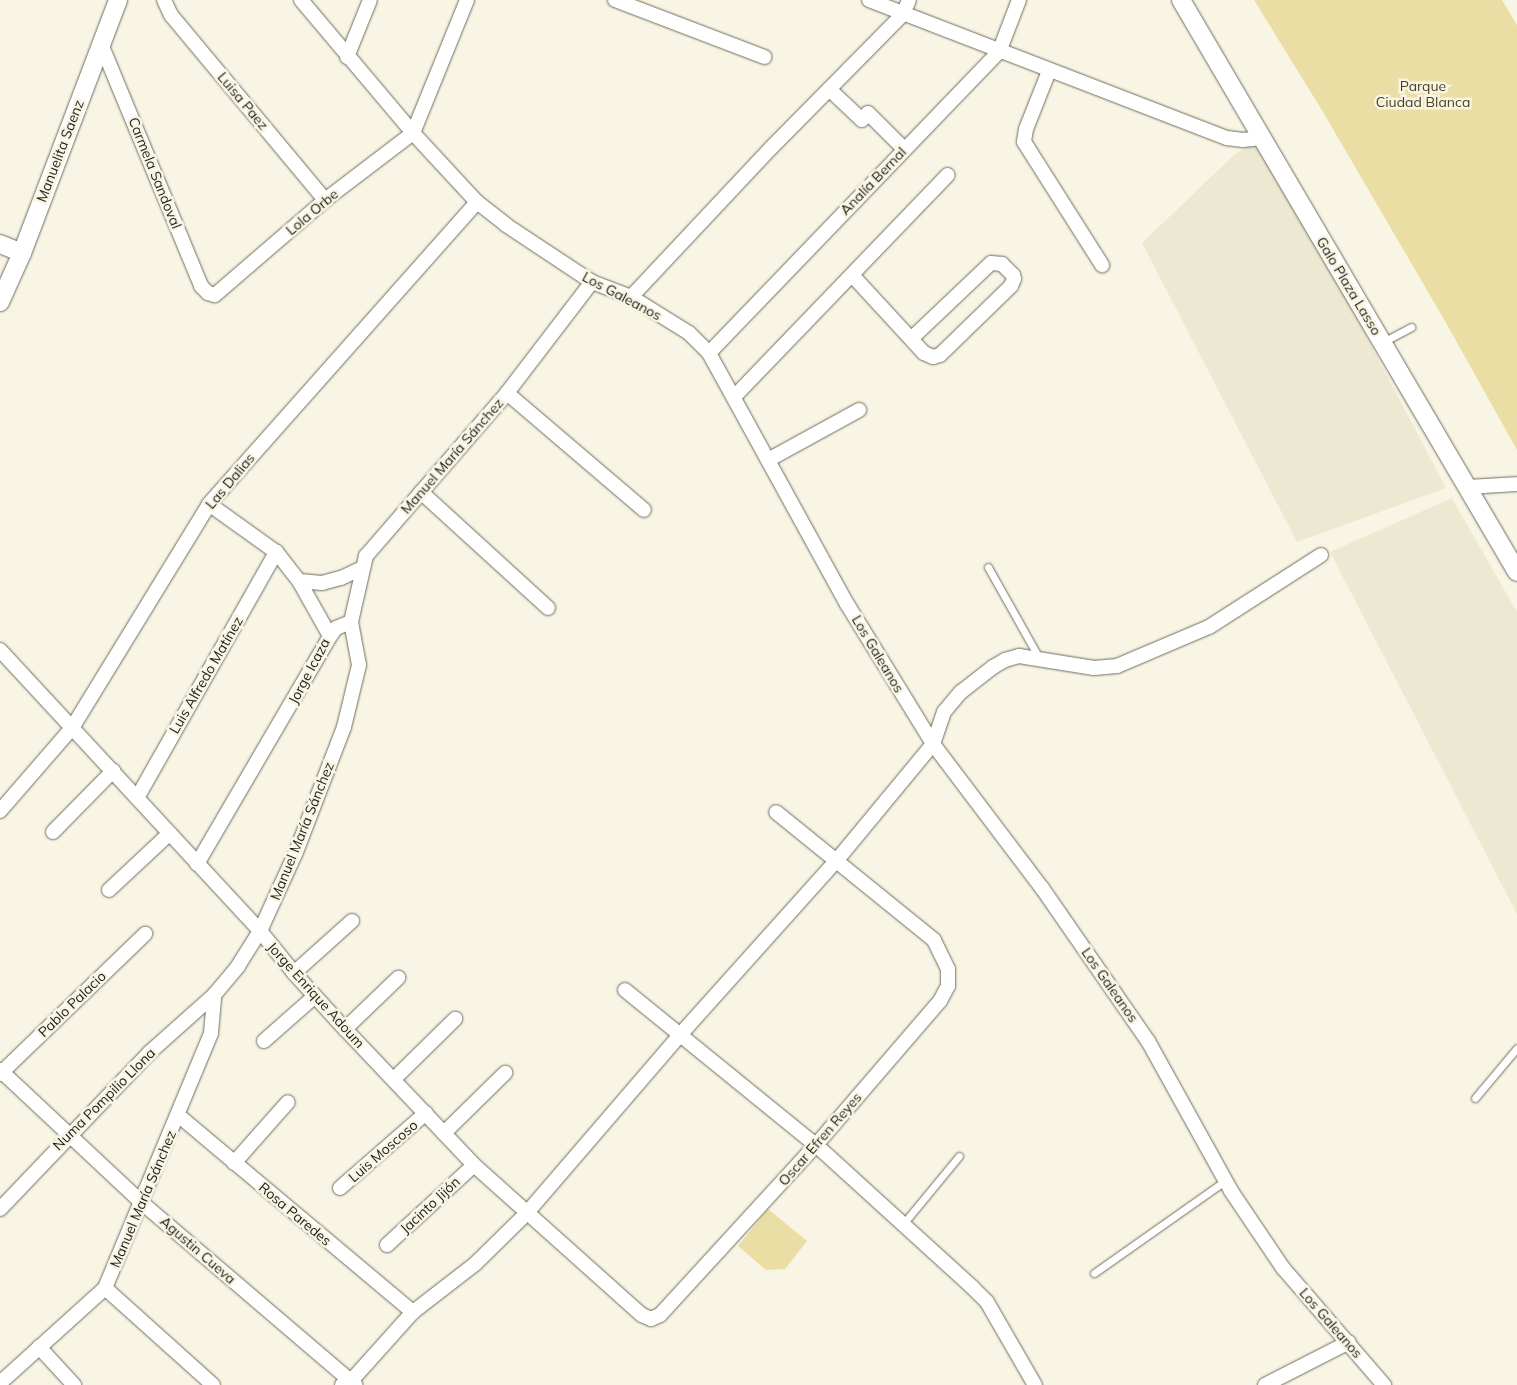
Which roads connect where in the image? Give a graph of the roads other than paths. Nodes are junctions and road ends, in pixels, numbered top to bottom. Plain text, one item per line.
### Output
1 (118, 0) edge
2 (164, 0) edge
3 (301, 0) edge
4 (370, 0) edge
5 (467, 0) edge
6 (615, 0) edge
7 (868, 0) edge
8 (909, 0) edge
9 (1020, 0) edge
10 (1181, 0) edge
11 (903, 14) junction
12 (101, 44) junction
13 (999, 52) junction
14 (348, 57) junction
15 (764, 57) dead end
16 (1049, 71) junction
17 (829, 89) junction
18 (413, 134) junction
19 (1262, 138) junction
20 (904, 149) junction
21 (948, 175) dead end
22 (325, 200) junction
23 (477, 202) junction
24 (0, 244) edge
25 (22, 253) junction
26 (1102, 265) dead end
27 (852, 275) junction
28 (592, 282) junction
29 (215, 294) joint
30 (631, 297) junction
31 (0, 302) edge
32 (1411, 327) dead end
33 (911, 338) junction
34 (1383, 342) junction
35 (709, 353) junction
36 (507, 393) junction
37 (734, 397) junction
38 (859, 410) dead end
39 (768, 460) junction
40 (1517, 484) edge
41 (1467, 487) junction
42 (420, 492) junction
43 (209, 504) junction
44 (644, 510) dead end
45 (276, 552) junction
46 (1321, 555) dead end
47 (988, 567) dead end
48 (362, 568) junction
49 (1517, 572) edge
50 (299, 581) junction
51 (548, 608) dead end
52 (351, 622) junction
53 (330, 636) junction
54 (0, 650) edge
55 (1039, 658) junction
56 (72, 728) junction
57 (933, 744) junction
58 (113, 771) junction
59 (137, 798) junction
60 (0, 811) edge
61 (776, 812) dead end
62 (53, 832) dead end
63 (170, 833) junction
64 (837, 860) junction
65 (197, 864) junction
66 (109, 890) dead end
67 (352, 921) dead end
68 (260, 931) junction
69 (145, 934) dead end
70 (294, 973) junction
71 (398, 978) dead end
72 (625, 990) dead end
73 (214, 995) junction
74 (315, 996) junction
75 (455, 1019) dead end
76 (345, 1029) junction
77 (679, 1036) junction
78 (264, 1041) dead end
79 (1517, 1048) edge
80 (1, 1072) edge
81 (505, 1073) dead end
82 (394, 1079) junction
83 (1475, 1098) dead end
84 (288, 1102) dead end
85 (426, 1114) junction
86 (178, 1115) junction
87 (444, 1133) junction
88 (69, 1134) junction
89 (816, 1145) junction
90 (959, 1156) dead end
91 (234, 1163) junction
92 (474, 1165) junction
93 (1226, 1181) junction
94 (340, 1188) dead end
95 (141, 1202) junction
96 (0, 1208) edge
97 (526, 1214) junction
98 (903, 1224) junction
99 (387, 1245) dead end
100 (1094, 1273) dead end
101 (105, 1288) junction
102 (413, 1312) junction
103 (651, 1320) joint
104 (1349, 1342) junction
105 (39, 1347) junction
106 (0, 1383) edge
107 (349, 1384) edge
108 (74, 1385) edge
109 (213, 1385) edge
110 (1035, 1385) edge
111 (1265, 1385) edge
112 (1384, 1385) edge

1 - 12 street, Manuelita Saenz
2 - 22 street, Luisa Paez
3 - 14 street, Los Galeanos
4 - 14 street
5 - 18 street
6 - 15 street
7 - 11 street
8 - 11 street
9 - 13 street, Analía Bernal
10 - 19 street, Galo Plaza Lasso
11 - 13 street
11 - 17 street
12 - 25 street, Manuelita Saenz
12 - 29 street, Carmela Sandoval
13 - 16 street
13 - 20 street, Analía Bernal
14 - 18 street, Los Galeanos
16 - 19 street
16 - 26 street
17 - 20 street
17 - 30 street
18 - 22 street, Lola Orbe
18 - 23 street, Los Galeanos
19 - 34 street, Galo Plaza Lasso
20 - 35 street, Analía Bernal
21 - 27 street
22 - 29 street, Lola Orbe
23 - 28 street, Los Galeanos
23 - 43 street, Las Dalias
24 - 25 street
25 - 31 street, Manuelita Saenz
27 - 33 street
27 - 37 street
28 - 30 street, Los Galeanos
28 - 36 street, Manuel María Sánchez
30 - 35 street, Los Galeanos
32 - 34 lane
33 - 33 street
34 - 41 street, Galo Plaza Lasso
35 - 37 street, Los Galeanos
36 - 42 street, Manuel María Sánchez
36 - 44 street
37 - 39 street, Los Galeanos
38 - 39 street
39 - 57 street, Los Galeanos
40 - 41 street
41 - 49 street, Galo Plaza Lasso
42 - 48 street, Manuel María Sánchez
42 - 51 street
43 - 45 street, Jorge Icaza
43 - 56 street, Las Dalias
45 - 50 street, Jorge Icaza
45 - 59 street, Luis Alfredo Matínez
46 - 55 street
47 - 55 lane
48 - 50 street
48 - 52 street, Manuel María Sánchez
50 - 53 street, Jorge Icaza
52 - 53 street
52 - 68 street, Manuel María Sánchez
53 - 65 street, Jorge Icaza
54 - 56 street, Jorge Enrique Adoum
55 - 57 street
56 - 58 street, Jorge Enrique Adoum
56 - 60 street, Las Dalias
57 - 64 street
57 - 93 street, Los Galeanos
58 - 59 street, Jorge Enrique Adoum
58 - 62 street
59 - 63 street, Jorge Enrique Adoum
61 - 64 street
63 - 65 street, Jorge Enrique Adoum
63 - 66 street
64 - 77 street
64 - 89 street, Oscar Efren Reyes
65 - 68 street, Jorge Enrique Adoum
67 - 70 street
68 - 70 street, Jorge Enrique Adoum
68 - 73 street, Manuel María Sánchez
69 - 80 street, Pablo Palacio
70 - 74 street, Jorge Enrique Adoum
71 - 76 street
72 - 77 street
73 - 86 street, Manuel María Sánchez
73 - 88 street, Numa Pompilio Llona
74 - 76 street, Jorge Enrique Adoum
74 - 78 street
75 - 82 street
76 - 82 street, Jorge Enrique Adoum
77 - 89 street
77 - 97 street
79 - 83 lane
80 - 88 street, Agustin Cueva
81 - 87 street
82 - 85 street, Jorge Enrique Adoum
84 - 91 street
85 - 87 street, Jorge Enrique Adoum
85 - 94 street, Luis Moscoso
86 - 91 street, Rosa Paredes
86 - 95 street, Manuel María Sánchez
87 - 92 street, Jorge Enrique Adoum
88 - 95 street, Agustin Cueva
88 - 96 street, Numa Pompilio Llona
89 - 98 street
89 - 103 street, Oscar Efren Reyes
90 - 98 lane
91 - 102 street, Rosa Paredes
92 - 97 street, Jorge Enrique Adoum
92 - 99 street, Jacinto Jijón
93 - 100 lane
93 - 104 street, Los Galeanos
95 - 101 street, Manuel María Sánchez
95 - 107 street, Agustin Cueva
97 - 102 street
97 - 103 street, Jorge Enrique Adoum
98 - 110 street
101 - 105 street, Manuel María Sánchez
101 - 109 street
102 - 107 street
104 - 111 street
104 - 112 street, Los Galeanos
105 - 106 street, Manuel María Sánchez
105 - 108 street

